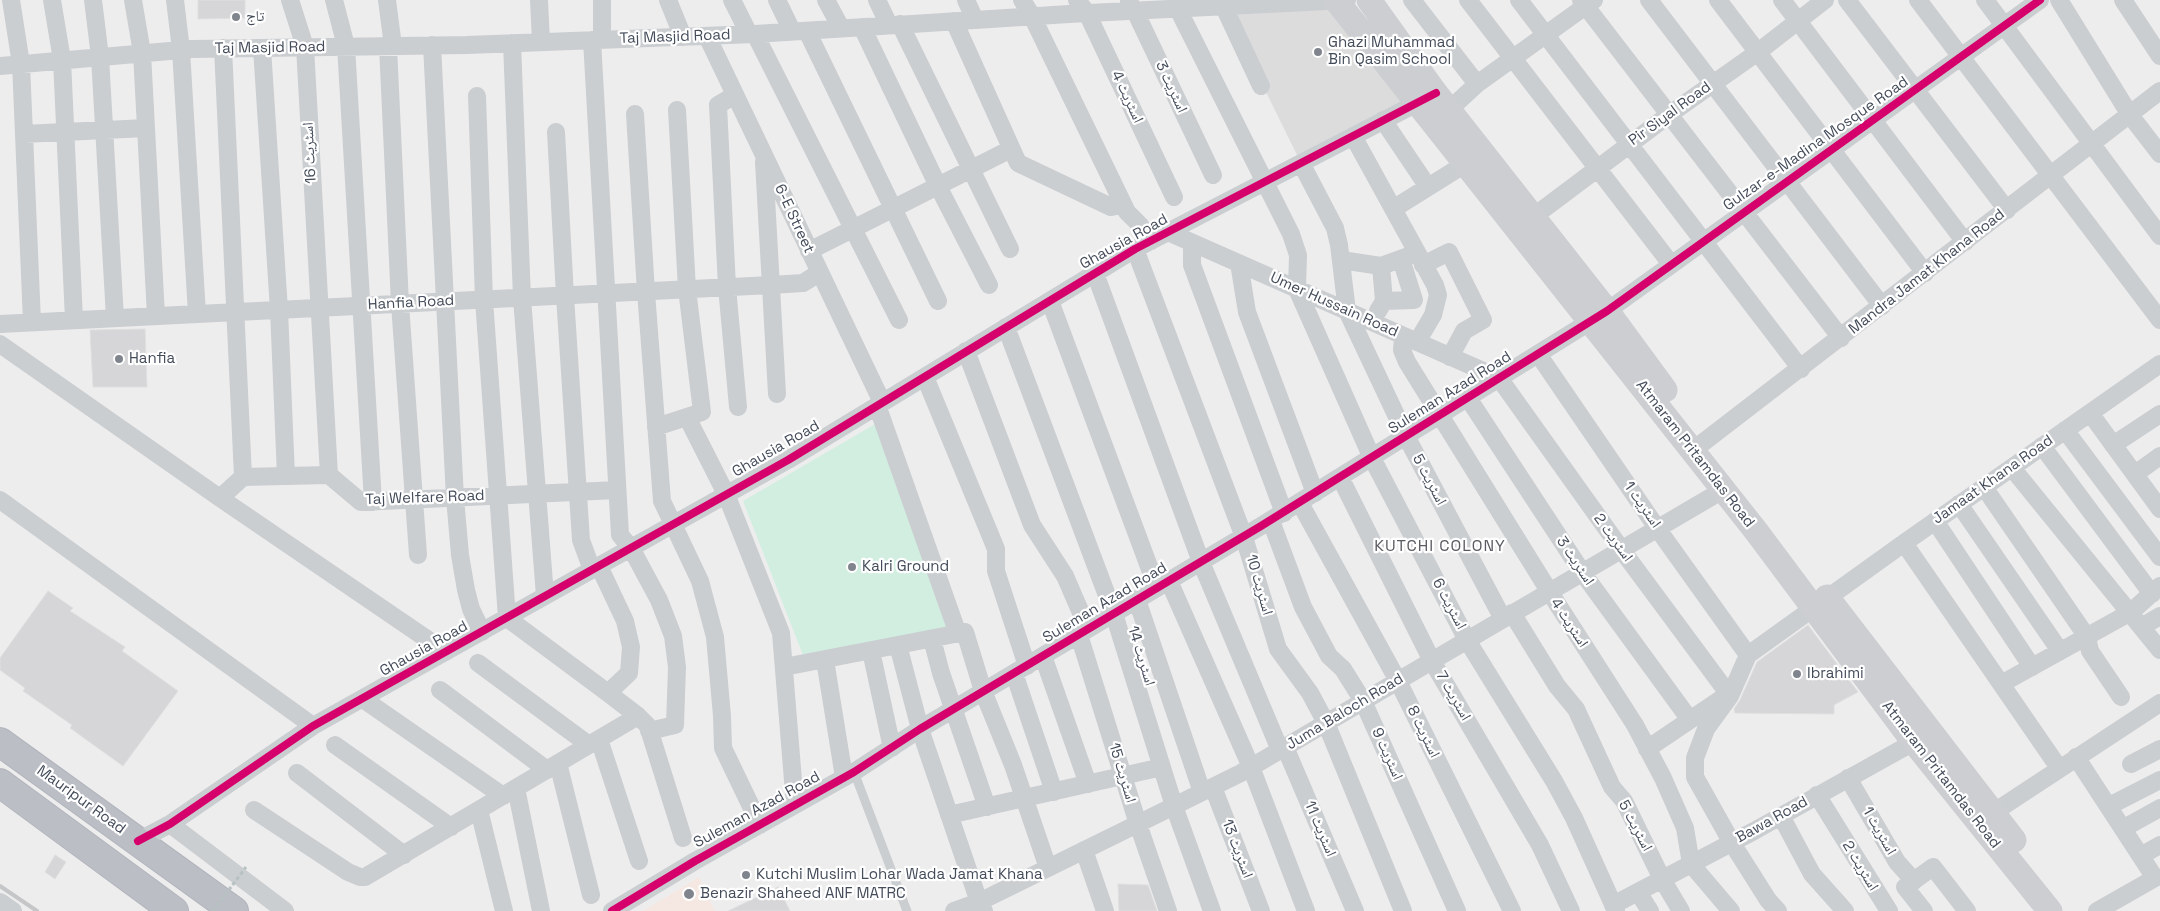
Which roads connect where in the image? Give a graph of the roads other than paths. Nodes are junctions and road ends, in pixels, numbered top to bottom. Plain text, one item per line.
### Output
1 (11, 0) edge
2 (52, 0) edge
3 (92, 0) edge
4 (133, 0) edge
5 (175, 0) edge
6 (290, 0) edge
7 (334, 0) edge
8 (387, 0) edge
9 (539, 0) edge
10 (602, 0) edge
11 (668, 0) edge
12 (732, 0) edge
13 (777, 0) edge
14 (826, 0) edge
15 (877, 0) edge
16 (966, 0) edge
17 (1022, 0) edge
18 (1340, 0) edge
19 (1412, 0) edge
20 (1468, 0) edge
21 (1519, 0) edge
22 (1648, 0) edge
23 (1718, 0) edge
24 (1782, 0) edge
25 (1825, 0) edge
26 (1847, 0) edge
27 (1918, 0) edge
28 (1985, 0) edge
29 (2040, 0) edge
30 (2059, 0) edge
31 (2123, 0) edge
32 (1587, 2) edge
33 (1248, 3) edge
34 (1378, 3) edge
35 (1131, 5) edge
36 (1082, 6) edge
37 (1183, 6) edge
38 (1224, 7) junction
39 (1032, 16) junction
40 (975, 20) junction
41 (1798, 20) junction
42 (954, 21) junction
43 (1355, 24) junction
44 (895, 25) junction
45 (2004, 26) junction
46 (862, 27) junction
47 (841, 28) junction
48 (799, 31) junction
49 (752, 34) junction
50 (1545, 35) junction
51 (706, 36) junction
52 (683, 37) junction
53 (597, 40) junction
54 (541, 42) junction
55 (512, 43) junction
56 (432, 45) junction
57 (346, 46) junction
58 (390, 46) junction
59 (305, 47) junction
60 (223, 48) junction
61 (262, 48) junction
62 (181, 50) junction
63 (1758, 52) junction
64 (142, 53) junction
65 (2160, 56) edge
66 (100, 57) junction
67 (1961, 57) junction
68 (1513, 58) junction
69 (62, 60) junction
70 (21, 64) junction
71 (0, 66) edge
72 (1713, 83) junction
73 (1477, 84) junction
74 (1261, 86) dead end
75 (1915, 90) junction
76 (2160, 91) edge
77 (735, 95) junction
78 (477, 96) dead end
79 (1434, 102) junction
80 (677, 110) dead end
81 (635, 114) dead end
82 (1670, 114) junction
83 (2130, 115) junction
84 (1873, 119) junction
85 (1383, 120) junction
86 (146, 128) junction
87 (104, 130) junction
88 (65, 132) junction
89 (556, 132) dead end
90 (24, 134) junction
91 (1353, 136) junction
92 (2092, 144) junction
93 (1628, 145) junction
94 (1011, 149) junction
95 (1831, 150) junction
96 (763, 154) junction
97 (2160, 154) edge
98 (1301, 163) junction
99 (1465, 164) junction
100 (971, 169) junction
101 (1599, 169) junction
102 (1213, 175) dead end
103 (2051, 176) junction
104 (1787, 181) junction
105 (1264, 182) junction
106 (938, 186) junction
107 (1428, 188) junction
108 (1174, 197) dead end
109 (1123, 204) junction
110 (893, 208) junction
111 (1393, 209) junction
112 (2007, 210) junction
113 (1744, 211) junction
114 (1525, 224) junction
115 (853, 228) junction
116 (1168, 232) junction
117 (2160, 236) edge
118 (1151, 241) junction
119 (1703, 242) junction
120 (1966, 242) junction
121 (1192, 243) junction
122 (1010, 249) dead end
123 (1135, 250) junction
124 (809, 251) junction
125 (1414, 259) junction
126 (1341, 260) junction
127 (1239, 263) junction
128 (1671, 264) junction
129 (1381, 266) junction
130 (819, 273) junction
131 (1096, 273) junction
132 (1925, 274) junction
133 (771, 285) junction
134 (989, 286) dead end
135 (727, 287) junction
136 (1297, 289) junction
137 (687, 290) junction
138 (646, 292) junction
139 (605, 293) junction
140 (565, 296) junction
141 (522, 298) junction
142 (484, 300) junction
143 (938, 301) dead end
144 (1050, 301) junction
145 (1384, 301) junction
146 (444, 302) junction
147 (400, 304) junction
148 (361, 306) junction
149 (1882, 306) junction
150 (318, 308) junction
151 (280, 310) junction
152 (1347, 311) junction
153 (236, 312) junction
154 (197, 314) junction
155 (156, 316) junction
156 (1598, 316) junction
157 (115, 318) junction
158 (74, 320) junction
159 (899, 320) dead end
160 (2160, 320) edge
161 (32, 322) junction
162 (1372, 322) junction
163 (0, 324) edge
164 (1006, 327) junction
165 (1841, 338) junction
166 (1410, 339) junction
167 (3, 352) edge
168 (966, 352) junction
169 (1538, 354) junction
170 (1450, 357) junction
171 (2160, 364) edge
172 (1801, 369) junction
173 (925, 376) junction
174 (1499, 378) junction
175 (776, 394) dead end
176 (1468, 398) junction
177 (880, 404) junction
178 (738, 407) dead end
179 (2090, 413) junction
180 (2160, 414) edge
181 (1440, 416) junction
182 (687, 417) junction
183 (656, 427) junction
184 (2065, 430) junction
185 (1406, 436) junction
186 (2113, 445) junction
187 (2042, 446) junction
188 (1698, 447) junction
189 (2160, 456) edge
190 (1372, 458) junction
191 (2012, 468) junction
192 (2135, 474) junction
193 (329, 475) junction
194 (286, 476) junction
195 (243, 477) junction
196 (1340, 477) junction
197 (1984, 487) junction
198 (617, 490) junction
199 (1723, 490) junction
200 (578, 492) junction
201 (537, 493) junction
202 (1315, 493) junction
203 (726, 494) junction
204 (498, 496) junction
205 (220, 498) junction
206 (455, 498) junction
207 (0, 500) edge
208 (414, 501) junction
209 (373, 502) junction
210 (1300, 503) junction
211 (1959, 504) junction
212 (2160, 509) edge
213 (1277, 517) junction
214 (1935, 521) junction
215 (674, 524) junction
216 (1657, 528) junction
217 (1244, 537) junction
218 (1904, 543) junction
219 (631, 548) junction
220 (1621, 549) junction
221 (418, 555) dead end
222 (2160, 556) edge
223 (1201, 562) junction
224 (595, 568) junction
225 (1582, 572) junction
226 (1163, 585) junction
227 (2156, 590) edge
228 (1549, 591) junction
229 (545, 596) junction
230 (1136, 600) junction
231 (1820, 602) junction
232 (2131, 612) junction
233 (1114, 614) junction
234 (1508, 616) junction
235 (2160, 616) edge
236 (507, 618) junction
237 (2143, 626) junction
238 (482, 632) junction
239 (1084, 632) junction
240 (958, 634) junction
241 (2087, 637) junction
242 (932, 639) junction
243 (1468, 640) junction
244 (898, 646) junction
245 (2159, 647) edge
246 (871, 650) junction
247 (2060, 651) junction
248 (446, 652) junction
249 (1748, 654) junction
250 (1043, 656) junction
251 (825, 660) junction
252 (1432, 661) junction
253 (478, 663) dead end
254 (784, 667) junction
255 (2032, 667) junction
256 (1020, 669) junction
257 (1398, 681) junction
258 (2001, 684) junction
259 (440, 690) dead end
260 (984, 691) junction
261 (608, 693) junction
262 (1730, 693) junction
263 (2121, 697) dead end
264 (362, 699) junction
265 (1363, 701) junction
266 (2160, 703) edge
267 (953, 709) junction
268 (638, 716) junction
269 (1690, 720) junction
270 (1326, 723) junction
271 (314, 726) junction
272 (920, 729) junction
273 (649, 731) junction
274 (1921, 737) junction
275 (0, 742) edge
276 (594, 742) junction
277 (335, 745) dead end
278 (892, 748) junction
279 (1648, 748) junction
280 (1282, 749) junction
281 (2160, 749) edge
282 (2076, 757) junction
283 (2131, 764) dead end
284 (552, 767) junction
285 (1162, 767) junction
286 (1251, 768) junction
287 (2059, 768) junction
288 (297, 772) dead end
289 (849, 774) junction
290 (1123, 776) junction
291 (1848, 778) junction
292 (2160, 780) edge
293 (0, 783) edge
294 (1088, 784) junction
295 (1208, 790) junction
296 (510, 792) junction
297 (1054, 792) junction
298 (1817, 795) junction
299 (1024, 798) junction
300 (796, 805) junction
301 (1174, 806) junction
302 (2109, 806) junction
303 (987, 807) junction
304 (2160, 808) edge
305 (254, 810) dead end
306 (479, 810) junction
307 (949, 815) junction
308 (1781, 816) junction
309 (1986, 818) junction
310 (170, 824) junction
311 (1138, 824) junction
312 (760, 825) junction
313 (451, 827) junction
314 (2124, 828) junction
315 (683, 838) dead end
316 (138, 842) junction
317 (1732, 842) junction
318 (2160, 845) edge
319 (1084, 850) junction
320 (404, 855) junction
321 (2142, 855) junction
322 (638, 861) dead end
323 (1691, 864) junction
324 (1048, 868) junction
325 (2158, 877) edge
326 (1662, 879) junction
327 (1914, 881) junction
328 (1638, 892) junction
329 (591, 895) dead end
330 (0, 902) edge
331 (982, 906) edge
332 (1615, 908) edge
333 (13, 911) edge
334 (174, 911) edge
335 (234, 911) edge
336 (285, 911) edge
337 (504, 911) edge
338 (542, 911) edge
339 (612, 911) edge
340 (907, 911) edge
341 (954, 911) edge
342 (1105, 911) edge
343 (1168, 911) edge
344 (1212, 911) edge
345 (1261, 911) edge
346 (1306, 911) edge
347 (1355, 911) edge
348 (1403, 911) edge
349 (1457, 911) edge
350 (1512, 911) edge
351 (1571, 911) edge
352 (1650, 911) edge
353 (1681, 911) edge
354 (1731, 911) edge
355 (1778, 911) edge
356 (1845, 911) edge
357 (1889, 911) edge
358 (1924, 911) edge
359 (1967, 911) edge
360 (2050, 911) edge
361 (2069, 911) edge
362 (2097, 911) edge

1 - 70 street
2 - 69 street
3 - 66 street
4 - 64 street
5 - 62 street
6 - 59 street, اسٹریٹ 16
7 - 57 street
8 - 58 street
9 - 54 street
10 - 53 street
11 - 52 street
12 - 49 street
13 - 48 street
14 - 47 street
15 - 44 street
16 - 40 street
17 - 39 street
18 - 33 street, Taj Masjid Road
18 - 43 main road, Atmaram Pritamdas Road
19 - 73 street
20 - 68 street
21 - 50 street
22 - 72 street
23 - 63 street
24 - 41 street
25 - 41 street, Pir Siyal Road
26 - 75 street
27 - 67 street
28 - 45 street
29 - 45 street, Gulzar-e-Madina Mosque Road
30 - 83 street
31 - 65 street
32 - 50 street, Ghausia Road
32 - 82 street
33 - 38 street, Taj Masjid Road
34 - 43 street
34 - 79 main road, Atmaram Pritamdas Road
35 - 36 street, Taj Masjid Road
35 - 37 street, Taj Masjid Road
35 - 102 street, اسٹریٹ 3
36 - 39 street, Taj Masjid Road
36 - 108 street, اسٹریٹ 4
37 - 38 street, Taj Masjid Road
37 - 105 street
38 - 74 street
39 - 40 street, Taj Masjid Road
39 - 109 street
40 - 42 street, Taj Masjid Road
41 - 63 street, Pir Siyal Road
41 - 84 street
42 - 44 street, Taj Masjid Road
42 - 94 street
43 - 79 main road, Atmaram Pritamdas Road
44 - 46 street, Taj Masjid Road
44 - 100 street
45 - 67 street, Gulzar-e-Madina Mosque Road
45 - 92 street
46 - 47 street, Taj Masjid Road
46 - 106 street
47 - 48 street, Taj Masjid Road
48 - 49 street, Taj Masjid Road
48 - 110 street
49 - 51 street, Taj Masjid Road
49 - 115 street
50 - 68 street, Ghausia Road
50 - 93 street
51 - 52 street, Taj Masjid Road
51 - 77 street, 6-E Street
52 - 53 street, Taj Masjid Road
53 - 54 street, Taj Masjid Road
53 - 139 street
54 - 55 street, Taj Masjid Road
55 - 56 street, Taj Masjid Road
55 - 141 street
56 - 58 street, Taj Masjid Road
56 - 146 street
57 - 58 street, Taj Masjid Road
57 - 59 street, Taj Masjid Road
57 - 148 street
58 - 147 street
59 - 61 street, Taj Masjid Road
59 - 150 street, اسٹریٹ 16
60 - 61 street, Taj Masjid Road
60 - 62 street, Taj Masjid Road
60 - 153 street
61 - 151 street
62 - 64 street, Taj Masjid Road
62 - 154 street
63 - 72 street, Pir Siyal Road
63 - 95 street
64 - 66 street, Taj Masjid Road
64 - 86 street
66 - 69 street, Taj Masjid Road
66 - 87 street
67 - 75 street, Gulzar-e-Madina Mosque Road
67 - 103 street
68 - 73 street, Ghausia Road
68 - 101 street
69 - 70 street, Taj Masjid Road
69 - 88 street
70 - 71 street, Taj Masjid Road
70 - 90 street
72 - 82 street, Pir Siyal Road
72 - 104 street
73 - 79 street, Ghausia Road
75 - 84 street, Gulzar-e-Madina Mosque Road
75 - 112 street
76 - 83 street, Mandra Jamat Khana Road
77 - 96 street, 6-E Street
77 - 135 street
78 - 142 street
79 - 85 street, Ghausia Road
79 - 99 main road, Atmaram Pritamdas Road
79 - 114 main road, Atmaram Pritamdas Road
80 - 137 street
81 - 138 street
82 - 93 street, Pir Siyal Road
82 - 113 street
83 - 92 street, Mandra Jamat Khana Road
83 - 97 street
84 - 95 street, Gulzar-e-Madina Mosque Road
84 - 120 street
85 - 91 street, Ghausia Road
85 - 107 street
86 - 87 street
86 - 155 street
87 - 88 street
87 - 157 street
88 - 90 street
88 - 158 street
89 - 140 street
90 - 161 street
91 - 98 street, Ghausia Road
91 - 111 street
92 - 103 street, Mandra Jamat Khana Road
92 - 117 street
93 - 101 street, Pir Siyal Road
93 - 119 street
94 - 100 street
94 - 109 street
95 - 104 street, Gulzar-e-Madina Mosque Road
95 - 132 street
96 - 124 street, 6-E Street
96 - 133 street
98 - 105 street, Ghausia Road
98 - 126 street, اسٹریٹ 5
99 - 107 street
99 - 114 main road, Atmaram Pritamdas Road
100 - 106 street
100 - 122 street
101 - 114 street, Pir Siyal Road
101 - 128 street
103 - 112 street, Mandra Jamat Khana Road
103 - 160 street
104 - 113 street, Gulzar-e-Madina Mosque Road
104 - 149 street
105 - 116 street, Ghausia Road
105 - 136 street
106 - 110 street
106 - 134 street
107 - 111 street
109 - 118 street
110 - 115 street
110 - 143 street
111 - 125 street
112 - 120 street, Mandra Jamat Khana Road
113 - 119 street, Gulzar-e-Madina Mosque Road
113 - 165 street
114 - 156 main road, Atmaram Pritamdas Road
115 - 124 street
115 - 159 street
116 - 118 street, Ghausia Road
116 - 121 street, Umer Hussain Road
118 - 123 street, Ghausia Road
119 - 128 street, Gulzar-e-Madina Mosque Road
119 - 172 street
120 - 132 street, Mandra Jamat Khana Road
121 - 127 street, Umer Hussain Road
121 - 213 street, اسٹریٹ 9
123 - 131 street, Ghausia Road
123 - 217 street, اسٹریٹ 10
124 - 130 street, 6-E Street
125 - 129 street
125 - 145 street
125 - 166 street
125 - 170 street
126 - 129 street
126 - 152 street, اسٹریٹ 5
127 - 136 street, Umer Hussain Road
127 - 202 street
128 - 156 street, Gulzar-e-Madina Mosque Road
129 - 145 street
130 - 133 street, Hanfia Road
130 - 177 street, 6-E Street
131 - 144 street, Ghausia Road
131 - 223 street, اسٹریٹ 11
132 - 149 street, Mandra Jamat Khana Road
133 - 135 street, Hanfia Road
133 - 175 street
135 - 137 street, Hanfia Road
135 - 178 street
136 - 152 street, Umer Hussain Road
136 - 190 street, اسٹریٹ 6
137 - 138 street, Hanfia Road
137 - 182 street
138 - 139 street, Hanfia Road
138 - 183 street
139 - 140 street, Hanfia Road
139 - 198 street
140 - 141 street, Hanfia Road
140 - 200 street
141 - 142 street, Hanfia Road
141 - 201 street
142 - 146 street, Hanfia Road
142 - 204 street
144 - 164 street, Ghausia Road
144 - 226 street
145 - 162 street
146 - 147 street, Hanfia Road
146 - 206 street
147 - 148 street, Hanfia Road
147 - 208 street
148 - 150 street, Hanfia Road
148 - 209 street
149 - 165 street, Mandra Jamat Khana Road
150 - 151 street, Hanfia Road
150 - 193 street, اسٹریٹ 16
151 - 153 street, Hanfia Road
151 - 194 street
152 - 162 street, Umer Hussain Road
152 - 185 street, اسٹریٹ 5
153 - 154 street, Hanfia Road
153 - 195 street
154 - 155 street, Hanfia Road
155 - 157 street, Hanfia Road
156 - 169 street, Suleman Azad Road
156 - 188 main road, Atmaram Pritamdas Road
157 - 158 street, Hanfia Road
158 - 161 street, Hanfia Road
161 - 163 street, Hanfia Road
162 - 166 street, Umer Hussain Road
164 - 168 street, Ghausia Road
164 - 233 street, اسٹریٹ 14
165 - 172 street, Mandra Jamat Khana Road
166 - 170 street, Umer Hussain Road
166 - 181 street, اسٹریٹ 4
167 - 205 street
168 - 173 street, Ghausia Road
168 - 239 street, اسٹریٹ 15
169 - 174 street, Suleman Azad Road
169 - 216 street, اسٹریٹ 1
170 - 174 street, Umer Hussain Road
171 - 179 street, Jamaat Khana Road
172 - 188 street, Mandra Jamat Khana Road
173 - 177 street, Ghausia Road
173 - 256 street
174 - 176 street, Suleman Azad Road
174 - 220 street, اسٹریٹ 2
176 - 181 street, Suleman Azad Road
176 - 225 street, اسٹریٹ 3
177 - 203 street, Ghausia Road
177 - 240 street, 6-E Street
179 - 184 street, Jamaat Khana Road
179 - 186 street
180 - 186 street
181 - 185 street, Suleman Azad Road
181 - 228 street, اسٹریٹ 4
182 - 183 street
182 - 203 street
183 - 215 street
184 - 187 street, Jamaat Khana Road
184 - 222 street
185 - 190 street, Suleman Azad Road
185 - 234 street, اسٹریٹ 5
186 - 192 street
187 - 191 street, Jamaat Khana Road
187 - 227 street
188 - 199 main road, Atmaram Pritamdas Road
188 - 231 main road, Atmaram Pritamdas Road
189 - 192 street
190 - 196 street, Suleman Azad Road
190 - 243 street, اسٹریٹ 6
191 - 197 street, Jamaat Khana Road
191 - 232 street
192 - 212 street
193 - 194 street
193 - 209 street, Taj Welfare Road
194 - 195 street
195 - 205 street
196 - 202 street, Suleman Azad Road
196 - 252 street, اسٹریٹ 7
197 - 211 street, Jamaat Khana Road
197 - 241 street
198 - 200 street, Taj Welfare Road
198 - 219 street
199 - 216 street, Juma Baloch Road
199 - 231 main road, Atmaram Pritamdas Road
200 - 201 street, Taj Welfare Road
200 - 224 street
201 - 204 street, Taj Welfare Road
201 - 229 street
202 - 210 street, Suleman Azad Road
203 - 215 street, Ghausia Road
203 - 254 street
204 - 206 street, Taj Welfare Road
204 - 236 street
205 - 248 street
206 - 208 street, Taj Welfare Road
206 - 238 street
207 - 271 street
208 - 209 street, Taj Welfare Road
208 - 221 street
210 - 213 street, Suleman Azad Road
210 - 257 street, اسٹریٹ 8
211 - 214 street, Jamaat Khana Road
211 - 247 street
213 - 217 street, Suleman Azad Road
213 - 265 street, اسٹریٹ 9
214 - 218 street, Jamaat Khana Road
214 - 255 street
215 - 219 street, Ghausia Road
215 - 312 street
216 - 220 street, Juma Baloch Road
216 - 249 street, اسٹریٹ 1
217 - 223 street, Suleman Azad Road
217 - 270 street, اسٹریٹ 10
218 - 231 street, Jamaat Khana Road
218 - 258 street
219 - 224 street, Ghausia Road
219 - 273 street
220 - 225 street, Juma Baloch Road
220 - 262 street, اسٹریٹ 2
223 - 226 street, Suleman Azad Road
223 - 280 street, اسٹریٹ 11
224 - 229 street, Ghausia Road
224 - 261 street
225 - 228 street, Juma Baloch Road
225 - 269 street, اسٹریٹ 3
226 - 230 street, Suleman Azad Road
226 - 286 street
227 - 232 street
228 - 234 street, Juma Baloch Road
228 - 279 street, اسٹریٹ 4
229 - 236 street, Ghausia Road
230 - 233 street, Suleman Azad Road
230 - 295 street, اسٹریٹ 13
231 - 249 street, Jamaat Khana Road
231 - 274 main road, Atmaram Pritamdas Road
232 - 237 street
232 - 241 street
233 - 239 street, Suleman Azad Road
233 - 285 street, اسٹریٹ 14
234 - 243 street, Juma Baloch Road
234 - 326 street, اسٹریٹ 5
235 - 237 street
236 - 238 street, Ghausia Road
236 - 261 street
237 - 245 street
238 - 248 street, Ghausia Road
239 - 250 street, Suleman Azad Road
239 - 290 street, اسٹریٹ 15
240 - 242 street
240 - 260 street
241 - 247 street
241 - 263 street
242 - 244 street
242 - 267 street
243 - 252 street, Juma Baloch Road
243 - 332 street, اسٹریٹ 6
244 - 246 street
244 - 272 street
246 - 251 street
246 - 278 street
247 - 255 street
248 - 264 street, Ghausia Road
249 - 262 street
250 - 256 street, Suleman Azad Road
250 - 294 street
251 - 254 street
251 - 289 street
252 - 257 street, Juma Baloch Road
252 - 351 street, اسٹریٹ 7
253 - 276 street
254 - 300 street
255 - 258 street
256 - 260 street, Suleman Azad Road
256 - 297 street
257 - 265 street, Juma Baloch Road
257 - 350 street, اسٹریٹ 8
258 - 287 street
259 - 284 street
260 - 267 street, Suleman Azad Road
260 - 299 street
261 - 268 street
262 - 269 street
262 - 317 street
264 - 271 street, Ghausia Road
264 - 296 street
265 - 270 street, Juma Baloch Road
265 - 349 street, اسٹریٹ 9
266 - 282 street
267 - 272 street, Suleman Azad Road
267 - 303 street
268 - 273 street
268 - 276 street
269 - 279 street
270 - 280 street, Juma Baloch Road
270 - 348 street, اسٹریٹ 10
271 - 310 street, Ghausia Road
272 - 278 street, Suleman Azad Road
272 - 307 street
273 - 315 street
274 - 291 street, Bawa Road
274 - 309 main road, Atmaram Pritamdas Road
275 - 316 highway, Mauripur Road
276 - 284 street
276 - 322 street
277 - 313 street
278 - 289 street, Suleman Azad Road
279 - 323 street, اسٹریٹ 4
280 - 286 street, Juma Baloch Road
280 - 347 street, اسٹریٹ 11
281 - 283 street
282 - 287 street
282 - 302 street
284 - 296 street
284 - 329 street
285 - 290 street
285 - 301 street, اسٹریٹ 14
286 - 295 street, Juma Baloch Road
286 - 346 street
287 - 309 street
288 - 320 street
289 - 300 street, Suleman Azad Road
289 - 340 lane
290 - 294 street
290 - 311 street, اسٹریٹ 15
291 - 298 street, Bawa Road
291 - 327 street, اسٹریٹ 1
292 - 302 street
293 - 334 highway
294 - 297 street
295 - 301 street, Juma Baloch Road
295 - 345 street, اسٹریٹ 13
296 - 306 street
296 - 338 street
297 - 299 street
298 - 308 street, Bawa Road
298 - 357 street, اسٹریٹ 2
299 - 303 street
299 - 324 street
300 - 312 street, Suleman Azad Road
301 - 311 street, Juma Baloch Road
301 - 344 street, اسٹریٹ 14
302 - 314 street
303 - 307 street
304 - 314 street
305 - 320 street
306 - 313 street
306 - 337 street
307 - 331 street
308 - 317 street, Bawa Road
308 - 356 street
309 - 360 main road, Atmaram Pritamdas Road
309 - 361 main road, Atmaram Pritamdas Road
310 - 316 street, Ghausia Road
310 - 336 street
311 - 319 street, Juma Baloch Road
311 - 343 street, اسٹریٹ 15
312 - 339 street, Suleman Azad Road
313 - 320 street
314 - 321 street
316 - 335 highway, Mauripur Road
317 - 323 street, Bawa Road
317 - 355 street
318 - 321 street
319 - 324 street, Juma Baloch Road
319 - 342 street
321 - 325 street
323 - 326 street, Bawa Road
323 - 354 street
324 - 331 street, Juma Baloch Road
325 - 362 street
326 - 328 street, Bawa Road
326 - 353 street, اسٹریٹ 5
327 - 358 street
327 - 359 street
328 - 332 street, Bawa Road
328 - 352 street
330 - 333 street
331 - 341 street, Juma Baloch Road

